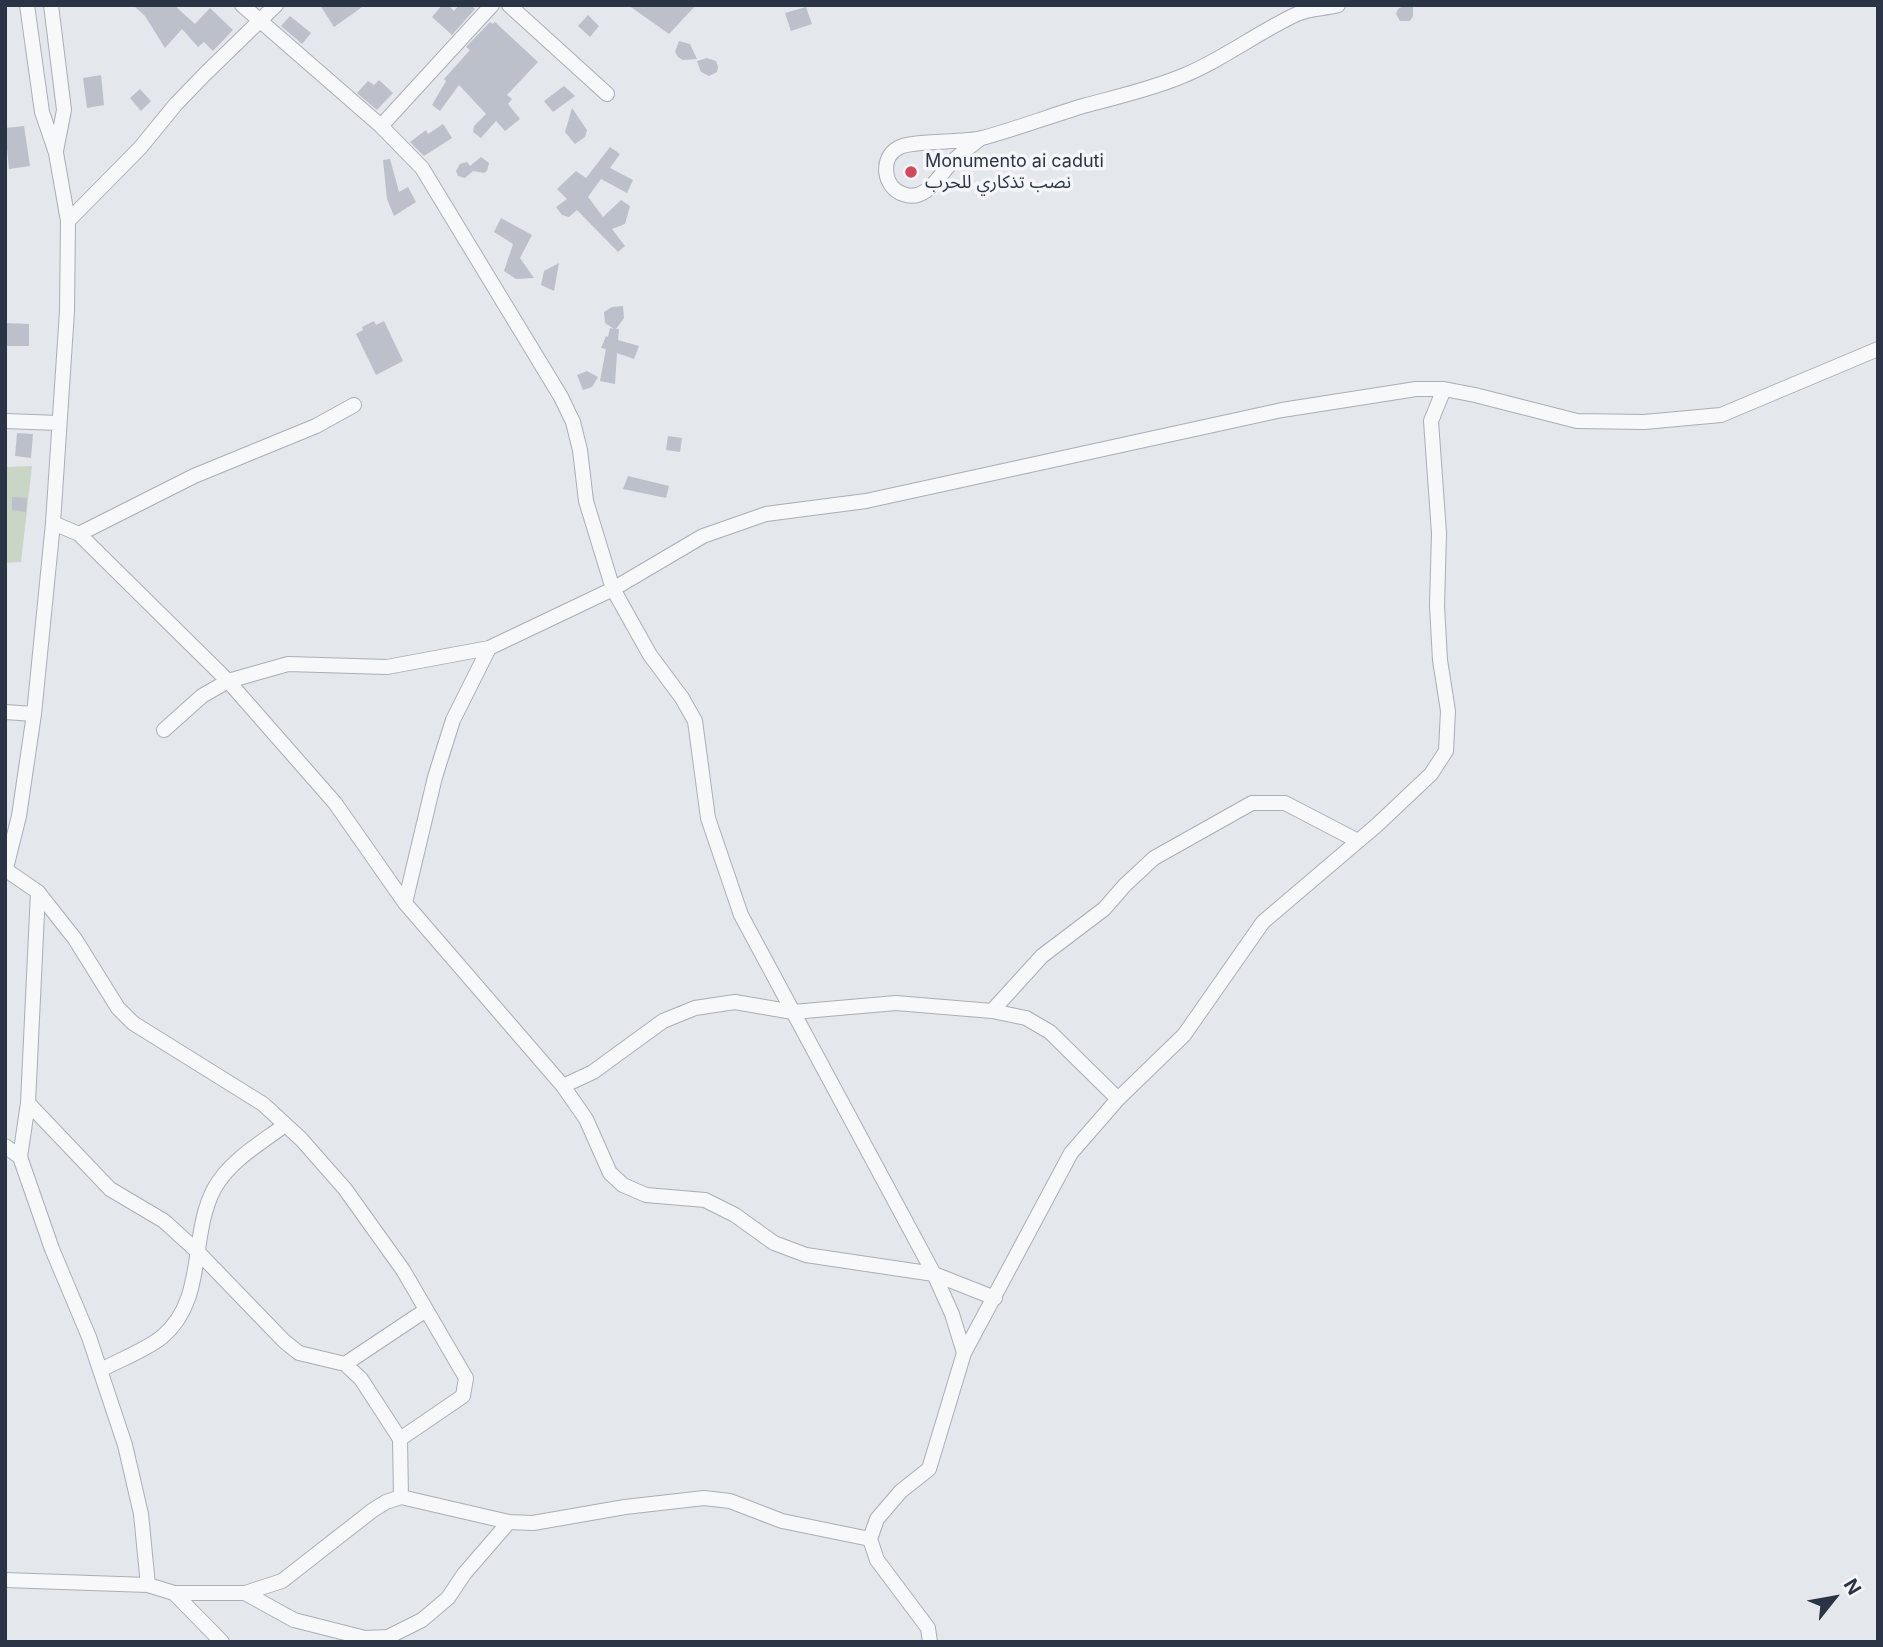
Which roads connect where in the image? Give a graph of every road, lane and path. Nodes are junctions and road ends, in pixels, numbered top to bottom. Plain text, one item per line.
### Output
1 (27, 5) edge
2 (51, 5) edge
3 (242, 5) edge
4 (276, 5) edge
5 (492, 5) edge
6 (509, 5) edge
7 (1338, 5) edge
8 (262, 21) junction
9 (607, 94) dead end
10 (381, 126) junction
11 (981, 138) junction
12 (56, 153) junction
13 (68, 221) junction
14 (1878, 349) edge
15 (1444, 389) junction
16 (354, 405) dead end
17 (5, 421) edge
18 (59, 423) junction
19 (53, 523) junction
20 (79, 534) junction
21 (613, 589) junction
22 (489, 648) junction
23 (228, 681) junction
24 (5, 712) edge
25 (34, 714) junction
26 (164, 730) dead end
27 (1358, 841) junction
28 (6, 871) edge
29 (38, 892) junction
30 (405, 903) junction
31 (992, 1011) junction
32 (793, 1012) junction
33 (563, 1086) junction
34 (1118, 1099) junction
35 (28, 1103) junction
36 (285, 1125) junction
37 (5, 1146) edge
38 (20, 1157) junction
39 (198, 1252) junction
40 (934, 1274) junction
41 (995, 1298) junction
42 (426, 1310) junction
43 (964, 1353) junction
44 (345, 1363) junction
45 (101, 1370) junction
46 (400, 1438) junction
47 (401, 1497) junction
48 (509, 1522) junction
49 (870, 1539) junction
50 (5, 1580) edge
51 (148, 1585) junction
52 (174, 1593) junction
53 (245, 1593) junction
54 (222, 1642) edge
55 (930, 1642) edge

1 - 12 street
2 - 12 street
3 - 8 street
4 - 8 street
5 - 10 street
6 - 9 street
7 - 11 street
8 - 10 street
8 - 13 street
10 - 21 street
11 - 11 street
12 - 13 street
13 - 18 street
14 - 15 street
15 - 21 street
15 - 27 street
16 - 20 street
17 - 18 street
18 - 19 street
19 - 20 street
19 - 25 street
20 - 23 street
21 - 22 street
21 - 32 street
22 - 23 street
22 - 30 street
23 - 26 street
23 - 30 street
24 - 25 street
25 - 28 street
27 - 31 street
27 - 34 street
28 - 29 street
29 - 35 street
29 - 36 street
30 - 33 street
31 - 32 street
31 - 34 street
32 - 33 street
32 - 40 street
33 - 40 street
34 - 41 street
35 - 38 street
35 - 39 street
36 - 39 street
36 - 42 street
37 - 38 street
38 - 45 street
39 - 44 street
39 - 45 street
40 - 41 street
40 - 43 street
41 - 43 street
42 - 44 street
42 - 46 street
43 - 49 street
44 - 46 street
45 - 51 street
46 - 47 street
47 - 48 street
47 - 53 street
48 - 49 street
48 - 53 street
49 - 55 street
50 - 51 street
51 - 52 street
52 - 53 street
52 - 54 street

